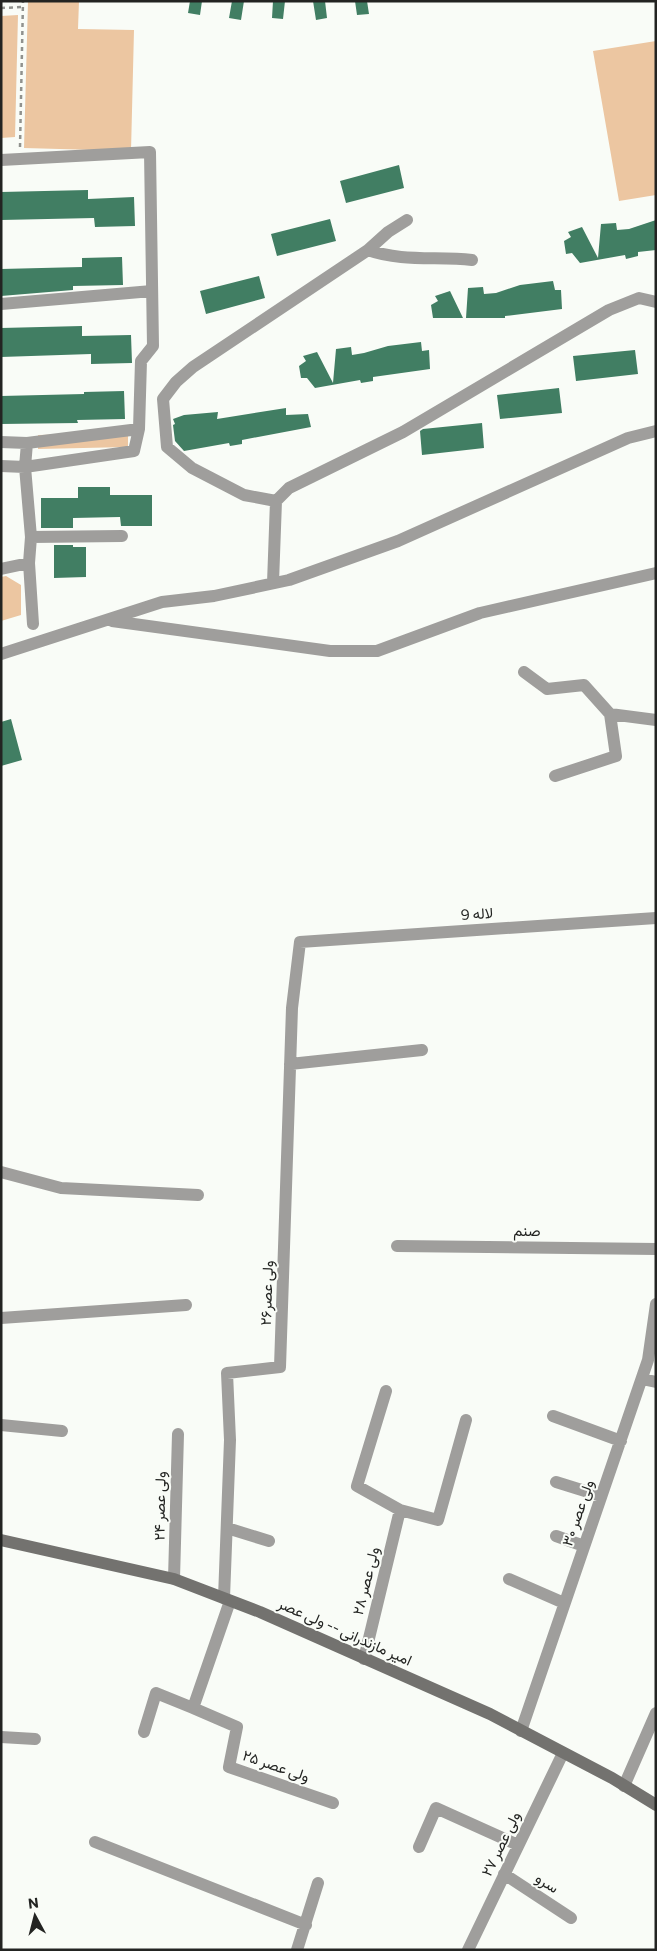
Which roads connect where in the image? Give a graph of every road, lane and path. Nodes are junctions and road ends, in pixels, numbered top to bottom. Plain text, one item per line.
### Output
1 (23, 1) edge
2 (23, 7) junction
3 (1, 8) edge
4 (19, 158) junction
5 (1, 160) edge
6 (407, 220) dead end
7 (368, 250) junction
8 (472, 260) dead end
9 (152, 291) junction
10 (656, 302) edge
11 (1, 304) edge
12 (140, 429) junction
13 (656, 431) edge
14 (1, 442) edge
15 (27, 443) junction
16 (1, 466) edge
17 (25, 466) junction
18 (276, 501) junction
19 (31, 536) junction
20 (122, 536) dead end
21 (29, 563) junction
22 (1, 569) edge
23 (656, 573) edge
24 (274, 583) junction
25 (107, 620) junction
26 (33, 624) dead end
27 (1, 654) edge
28 (524, 672) dead end
29 (610, 714) junction
30 (656, 720) edge
31 (555, 776) dead end
32 (656, 918) edge
33 (300, 942) joint
34 (422, 1050) dead end
35 (290, 1064) junction
36 (1, 1172) edge
37 (198, 1195) dead end
38 (397, 1246) dead end
39 (656, 1249) edge
40 (656, 1304) edge
41 (186, 1305) dead end
42 (1, 1318) edge
43 (642, 1378) junction
44 (656, 1382) edge
45 (386, 1391) dead end
46 (552, 1416) dead end
47 (466, 1420) dead end
48 (1, 1425) edge
49 (62, 1431) dead end
50 (178, 1434) dead end
51 (620, 1441) junction
52 (556, 1482) dead end
53 (601, 1496) junction
54 (400, 1510) junction
55 (227, 1528) junction
56 (556, 1536) dead end
57 (1, 1540) edge
58 (270, 1541) dead end
59 (584, 1546) junction
60 (510, 1578) dead end
61 (174, 1579) junction
62 (227, 1599) junction
63 (564, 1603) junction
64 (364, 1659) junction
65 (193, 1708) junction
66 (656, 1713) edge
67 (521, 1731) junction
68 (144, 1732) dead end
69 (1, 1737) edge
70 (35, 1739) dead end
71 (563, 1753) junction
72 (624, 1786) junction
73 (334, 1803) dead end
74 (656, 1805) edge
75 (95, 1842) dead end
76 (518, 1845) junction
77 (419, 1847) dead end
78 (504, 1874) junction
79 (318, 1883) dead end
80 (571, 1918) dead end
81 (306, 1925) junction
82 (297, 1950) edge
83 (468, 1950) edge

1 - 2 path
2 - 3 path
2 - 4 path
4 - 5 street
4 - 9 street
6 - 7 street
7 - 8 street
7 - 18 street
9 - 11 street
9 - 12 street
10 - 18 street
12 - 15 street
12 - 17 street
13 - 24 street
14 - 15 street
15 - 17 street
16 - 17 street
17 - 19 street
18 - 24 street
19 - 20 street
19 - 21 street
21 - 22 street
21 - 26 street
23 - 25 street
24 - 25 street
25 - 27 street
28 - 29 street
29 - 30 street
29 - 31 street
32 - 33 street, لاله 9
33 - 35 street, ولی عصر۲۶
34 - 35 street
35 - 55 street, ولی عصر۲۶
36 - 37 street
38 - 39 street, صنم
40 - 43 street, ولی عصر ۳۰
41 - 42 street
43 - 44 street
43 - 51 street, ولی عصر ۳۰
45 - 54 street
46 - 51 street
47 - 54 street
48 - 49 street
50 - 61 street, ولی عصر ۲۴
51 - 53 street, ولی عصر ۳۰
52 - 53 street
53 - 59 street, ولی عصر ۳۰
54 - 64 street, ولی عصر ۲۸
55 - 58 street
55 - 62 street, ولی عصر۲۶
56 - 59 street
57 - 61 main road, امیر مازندرانی -- ولی عصر
59 - 63 street, ولی عصر ۳۰
60 - 63 street
61 - 62 main road, امیر مازندرانی -- ولی عصر
62 - 64 main road, امیر مازندرانی -- ولی عصر
62 - 65 street
63 - 67 street, ولی عصر ۳۰
64 - 67 main road, امیر مازندرانی -- ولی عصر
65 - 68 street
65 - 73 street, ولی عصر ۲۵
66 - 72 street
67 - 71 main road, امیر مازندرانی -- ولی عصر
69 - 70 street
71 - 72 main road, امیر مازندرانی -- ولی عصر
71 - 76 street, ولی عصر ۲۷
72 - 74 main road, امیر مازندرانی -- ولی عصر
75 - 81 street
76 - 77 street
76 - 78 street, ولی عصر ۲۷
78 - 80 street, سرو
78 - 83 street, ولی عصر ۲۷
79 - 81 street
81 - 82 street

